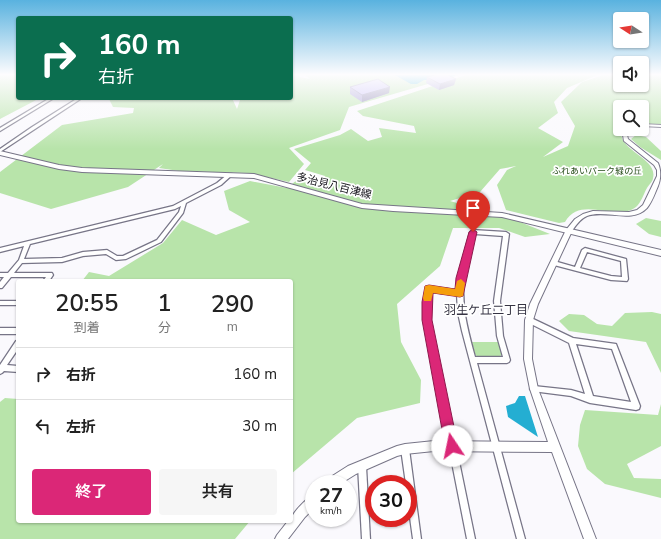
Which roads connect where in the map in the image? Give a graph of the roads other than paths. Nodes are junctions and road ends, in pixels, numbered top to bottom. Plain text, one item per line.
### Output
1 (49, 100) edge
2 (77, 100) edge
3 (649, 125) edge
4 (661, 126) edge
5 (0, 130) edge
6 (625, 136) edge
7 (0, 152) edge
8 (230, 175) junction
9 (184, 203) junction
10 (568, 230) junction
11 (28, 243) junction
12 (0, 250) edge
13 (661, 253) edge
14 (21, 261) junction
15 (554, 263) junction
16 (577, 269) junction
17 (0, 275) edge
18 (9, 276) junction
19 (47, 279) edge
20 (0, 286) edge
21 (460, 293) junction
22 (0, 302) edge
23 (16, 303) edge
24 (529, 320) junction
25 (0, 331) edge
26 (16, 331) edge
27 (572, 341) junction
28 (16, 346) edge
29 (473, 360) junction
30 (1, 369) edge
31 (16, 369) edge
32 (534, 389) junction
33 (590, 399) junction
34 (452, 446) junction
35 (496, 446) junction
36 (554, 447) junction
37 (405, 449) junction
38 (362, 465) junction
39 (342, 475) edge
40 (305, 509) edge
41 (364, 538) edge
42 (281, 539) edge
43 (417, 539) edge
44 (470, 539) edge
45 (521, 539) edge
46 (590, 539) edge

1 - 5 street
2 - 7 street
3 - 4 street
6 - 10 street
7 - 8 main road, 多治見八百津線
8 - 9 street
8 - 10 main road, 多治見八百津線
9 - 11 street
9 - 14 street
10 - 13 main road, 多治見八百津線
10 - 15 street
11 - 12 street
11 - 14 street
14 - 18 street
15 - 16 street
15 - 24 street
16 - 16 street
17 - 18 street
18 - 19 street
18 - 20 street
21 - 29 street
21 - 29 street
21 - 34 street
22 - 23 street
24 - 27 street
24 - 32 street
25 - 26 street
27 - 33 street
27 - 33 street
28 - 30 street
29 - 35 street
30 - 31 street
32 - 33 street
32 - 36 street
34 - 35 street
34 - 37 street
34 - 44 street
35 - 36 street
35 - 45 street
36 - 46 street
37 - 38 street
37 - 43 street
38 - 39 street
38 - 41 street
40 - 42 street

